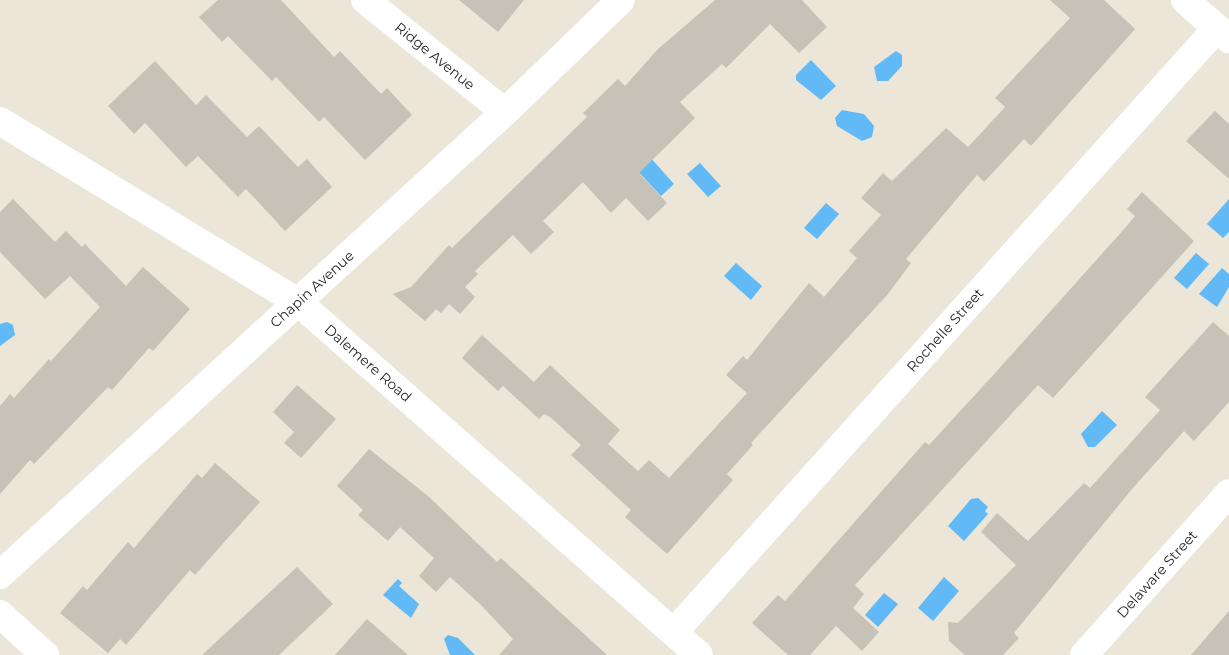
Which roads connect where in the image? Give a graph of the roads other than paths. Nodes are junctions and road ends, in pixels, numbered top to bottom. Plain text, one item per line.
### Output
1 (365, 0) edge
2 (621, 0) edge
3 (1185, 0) edge
4 (1223, 33) edge
5 (505, 112) junction
6 (0, 121) edge
7 (298, 302) junction
8 (1229, 493) edge
9 (0, 575) edge
10 (0, 614) edge
11 (674, 632) junction
12 (45, 655) edge
13 (699, 655) edge
14 (1084, 655) edge

1 - 5 street, Ridge Avenue
2 - 5 street, Chapin Avenue
3 - 4 street
4 - 11 street, Rochelle Street
5 - 7 street, Chapin Avenue
6 - 7 street, Dalemere Road
7 - 9 street, Chapin Avenue
7 - 11 street, Dalemere Road
8 - 14 street, Delaware Street
10 - 12 street
11 - 13 street, Dalemere Road

